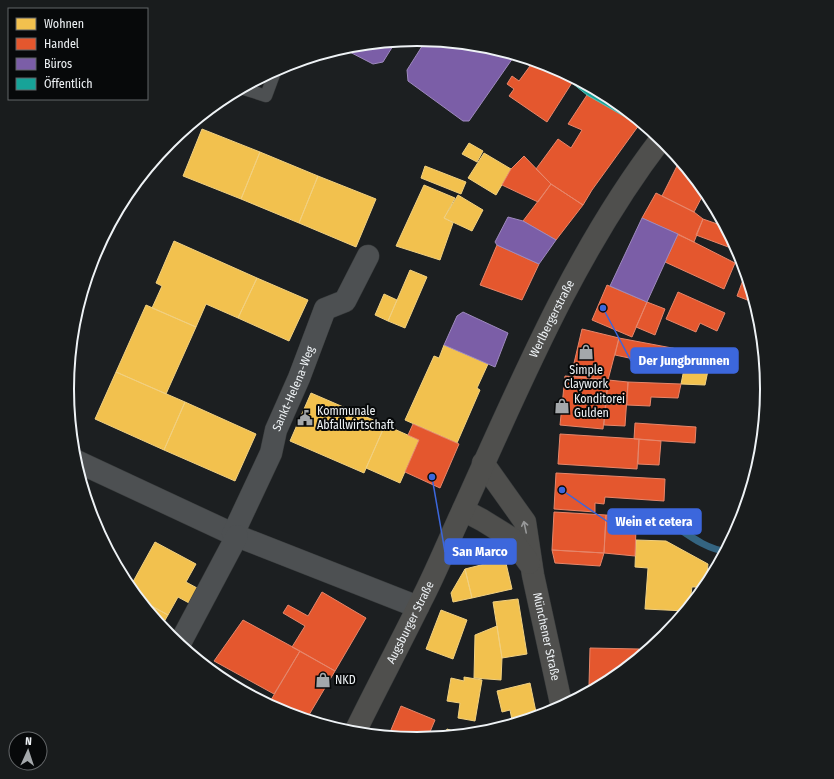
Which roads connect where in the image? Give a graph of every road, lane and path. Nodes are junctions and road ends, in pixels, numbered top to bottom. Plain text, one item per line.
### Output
1 (273, 78) edge
2 (248, 90) edge
3 (657, 144) edge
4 (368, 256) dead end
5 (483, 463) junction
6 (82, 464) edge
7 (463, 510) junction
8 (235, 535) junction
9 (531, 566) junction
10 (418, 607) junction
11 (182, 639) edge
12 (561, 702) edge
13 (357, 727) edge

1 - 2 lane
3 - 5 main road, Werlbergerstraße
4 - 8 street, Sankt-Helena-Weg
5 - 7 main road, Werlbergerstraße
9 -> 5 main road, Münchener Straße
6 - 8 street
7 - 9 main road, Münchener Straße
7 - 10 main road, Augsburger Straße
8 - 10 street
8 - 11 street, Sankt-Helena-Weg
9 - 12 main road, Münchener Straße
10 - 13 main road, Augsburger Straße

